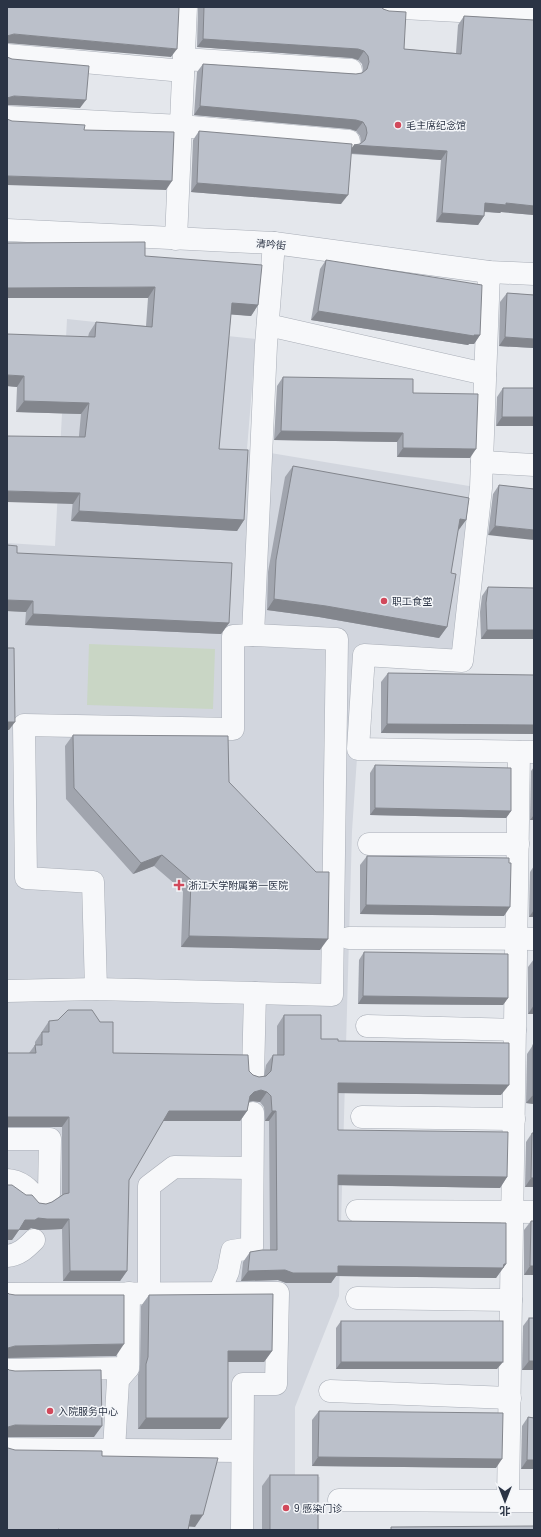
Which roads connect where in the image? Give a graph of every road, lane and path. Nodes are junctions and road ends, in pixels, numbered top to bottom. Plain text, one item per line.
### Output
1 (186, 7) edge
2 (384, 7) edge
3 (534, 14) edge
4 (7, 55) edge
5 (184, 65) junction
6 (352, 70) dead end
7 (7, 116) edge
8 (181, 126) junction
9 (349, 141) dead end
10 (7, 230) edge
11 (176, 239) junction
12 (274, 243) junction
13 (489, 272) junction
14 (534, 274) edge
15 (268, 325) junction
16 (485, 374) junction
17 (482, 462) junction
18 (534, 465) edge
19 (253, 635) junction
20 (526, 752) edge
21 (369, 844) dead end
22 (518, 844) junction
23 (349, 938) dead end
24 (525, 939) edge
25 (96, 989) junction
26 (7, 992) edge
27 (255, 993) junction
28 (367, 1026) dead end
29 (515, 1030) junction
30 (253, 1076) edge
31 (253, 1113) edge
32 (362, 1118) dead end
33 (514, 1119) junction
34 (7, 1139) edge
35 (252, 1168) junction
36 (7, 1180) edge
37 (357, 1211) dead end
38 (512, 1212) junction
39 (534, 1212) edge
40 (34, 1240) edge
41 (7, 1256) edge
42 (219, 1293) junction
43 (7, 1294) edge
44 (139, 1294) junction
45 (357, 1298) dead end
46 (511, 1300) junction
47 (128, 1368) junction
48 (7, 1370) edge
49 (330, 1391) dead end
50 (510, 1398) junction
51 (7, 1449) edge
52 (114, 1450) junction
53 (242, 1451) junction
54 (339, 1500) dead end
55 (508, 1501) junction
56 (534, 1502) edge
57 (242, 1530) edge

1 - 5 street
2 - 3 street
4 - 5 street
5 - 6 street
5 - 8 street
7 - 8 street
8 - 9 street
8 - 11 street
10 - 11 street, 清吟街
11 - 12 street, 清吟街
12 - 13 street, 清吟街
12 - 15 street
13 - 14 street, 清吟街
13 - 16 street
15 - 16 street
15 - 19 street
16 - 17 street
17 - 18 street
17 - 20 street
19 - 25 street
19 - 27 street
20 - 22 street
21 - 22 street
22 - 24 street
23 - 24 street
24 - 29 street
25 - 26 street
25 - 27 street
27 - 30 street
28 - 29 street
29 - 33 street
31 - 35 street
32 - 33 street
33 - 38 street
34 - 36 street
35 - 42 street
35 - 44 street
37 - 38 street
38 - 39 street
38 - 46 street
40 - 41 street
42 - 44 street
42 - 53 street
43 - 44 street
44 - 47 street
45 - 46 street
46 - 50 street
47 - 48 street
47 - 52 street
49 - 50 street
50 - 55 street
51 - 52 street
52 - 53 street
53 - 57 street
54 - 55 street
55 - 56 street

